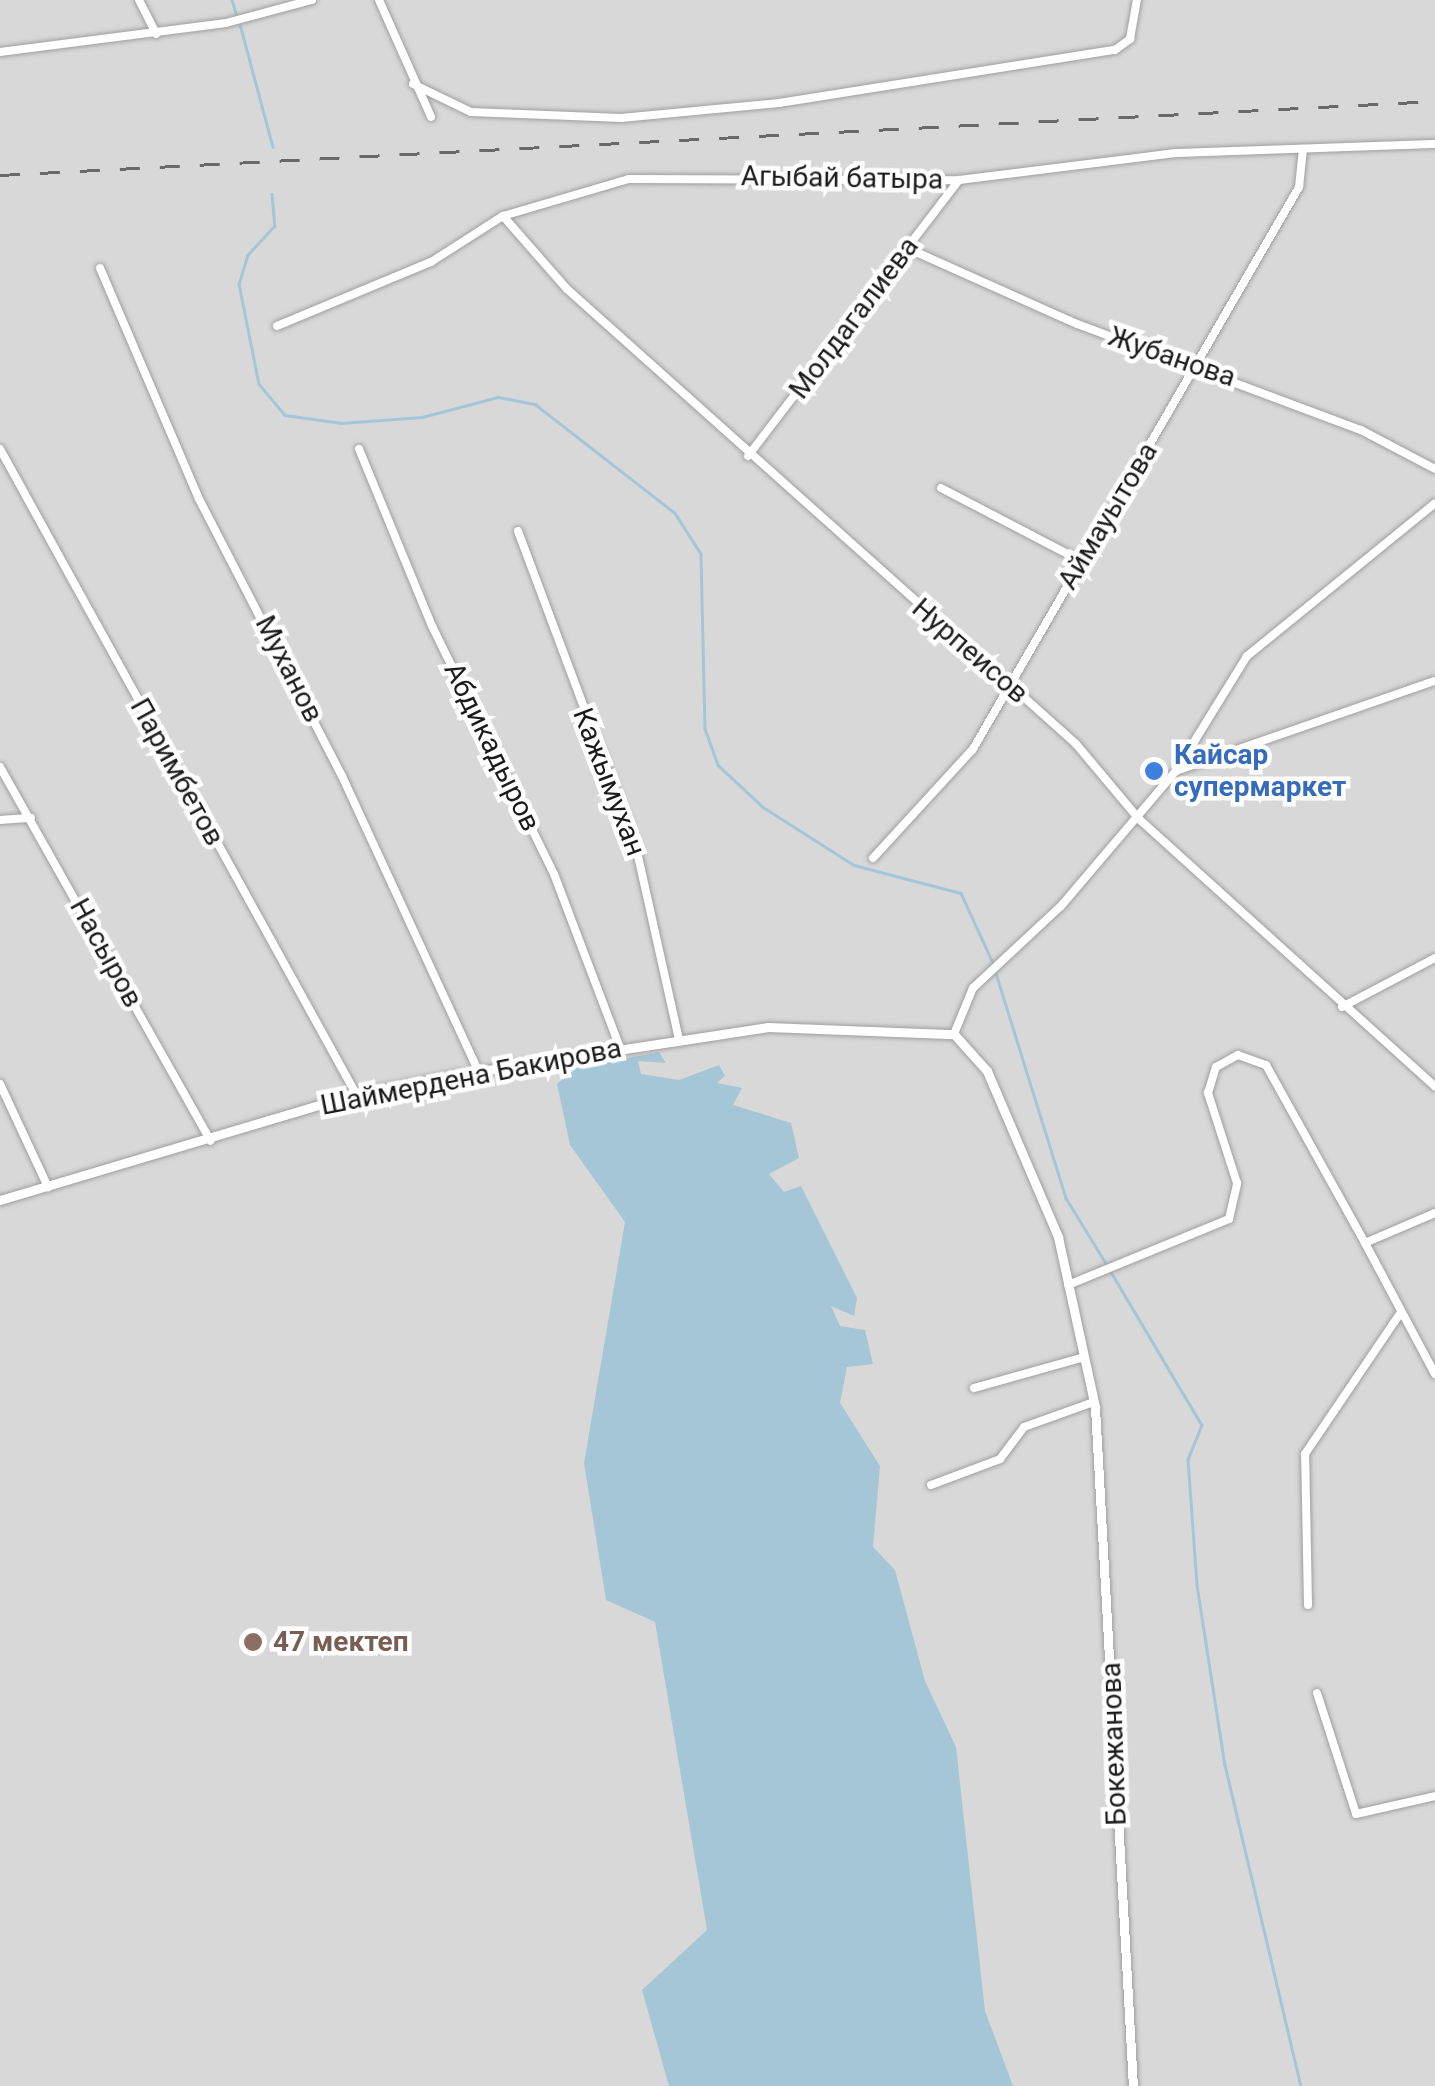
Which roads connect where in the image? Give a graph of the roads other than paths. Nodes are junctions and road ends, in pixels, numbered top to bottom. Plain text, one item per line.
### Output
1 (140, 0) edge
2 (312, 0) edge
3 (379, 0) edge
4 (1136, 0) edge
5 (156, 34) junction
6 (0, 52) edge
7 (413, 84) junction
8 (431, 117) dead end
9 (1435, 144) edge
10 (1303, 150) junction
11 (959, 180) junction
12 (503, 216) junction
13 (908, 248) junction
14 (100, 268) dead end
15 (277, 326) dead end
16 (1196, 368) junction
17 (0, 449) edge
18 (358, 449) dead end
19 (748, 456) junction
20 (1435, 470) edge
21 (942, 488) dead end
22 (1435, 503) edge
23 (518, 531) dead end
24 (1081, 561) junction
25 (1435, 681) edge
26 (1008, 683) junction
27 (0, 768) edge
28 (1176, 771) junction
29 (31, 818) junction
30 (1139, 819) junction
31 (0, 820) edge
32 (872, 858) dead end
33 (1435, 958) edge
34 (1342, 1006) junction
35 (954, 1034) junction
36 (678, 1039) junction
37 (620, 1048) junction
38 (478, 1071) junction
39 (0, 1084) edge
40 (1435, 1086) edge
41 (356, 1094) junction
42 (211, 1141) junction
43 (48, 1187) junction
44 (0, 1200) edge
45 (1435, 1213) edge
46 (1365, 1243) junction
47 (1068, 1285) junction
48 (1401, 1312) junction
49 (1084, 1357) junction
50 (1435, 1374) edge
51 (974, 1388) dead end
52 (1094, 1402) junction
53 (930, 1485) dead end
54 (1308, 1606) dead end
55 (1317, 1693) dead end
56 (1435, 1796) edge
57 (1133, 2086) edge

1 - 5 street
2 - 5 street
3 - 7 street
4 - 7 street
5 - 6 street
7 - 8 street
9 - 10 street, Агыбай батыра
10 - 11 street, Агыбай батыра
10 - 16 street, Аймауытова
11 - 12 street, Агыбай батыра
11 - 13 street, Молдагалиева
12 - 15 street, Агыбай батыра
12 - 19 street, Нурпеисов
13 - 16 street, Жубанова
13 - 19 street, Молдагалиева
14 - 38 street, Муханов
16 - 20 street, Жубанова
16 - 24 street, Аймауытова
17 - 41 street, Паримбетов
18 - 37 street, Абдикадыров
19 - 26 street, Нурпеисов
21 - 24 street
22 - 28 street
23 - 36 street, Кажымухан
24 - 26 street, Аймауытова
25 - 28 street
26 - 30 street, Нурпеисов
26 - 32 street, Аймауытова
27 - 29 street, Насыров
28 - 30 street
29 - 31 street
29 - 42 street, Насыров
30 - 34 street, Нурпеисов
30 - 35 street
33 - 34 street
34 - 40 street, Нурпеисов
35 - 36 street, Шаймердена Бакирова
35 - 47 street, Бокежанова
36 - 37 street, Шаймердена Бакирова
37 - 38 street, Шаймердена Бакирова
38 - 41 street, Шаймердена Бакирова
39 - 43 street
41 - 42 street, Шаймердена Бакирова
42 - 43 street, Шаймердена Бакирова
43 - 44 street, Шаймердена Бакирова
45 - 46 street
46 - 47 street
46 - 48 street
47 - 49 street, Бокежанова
48 - 50 street
48 - 54 street
49 - 51 street
49 - 52 street, Бокежанова
52 - 53 street
52 - 57 street, Бокежанова
55 - 56 street

